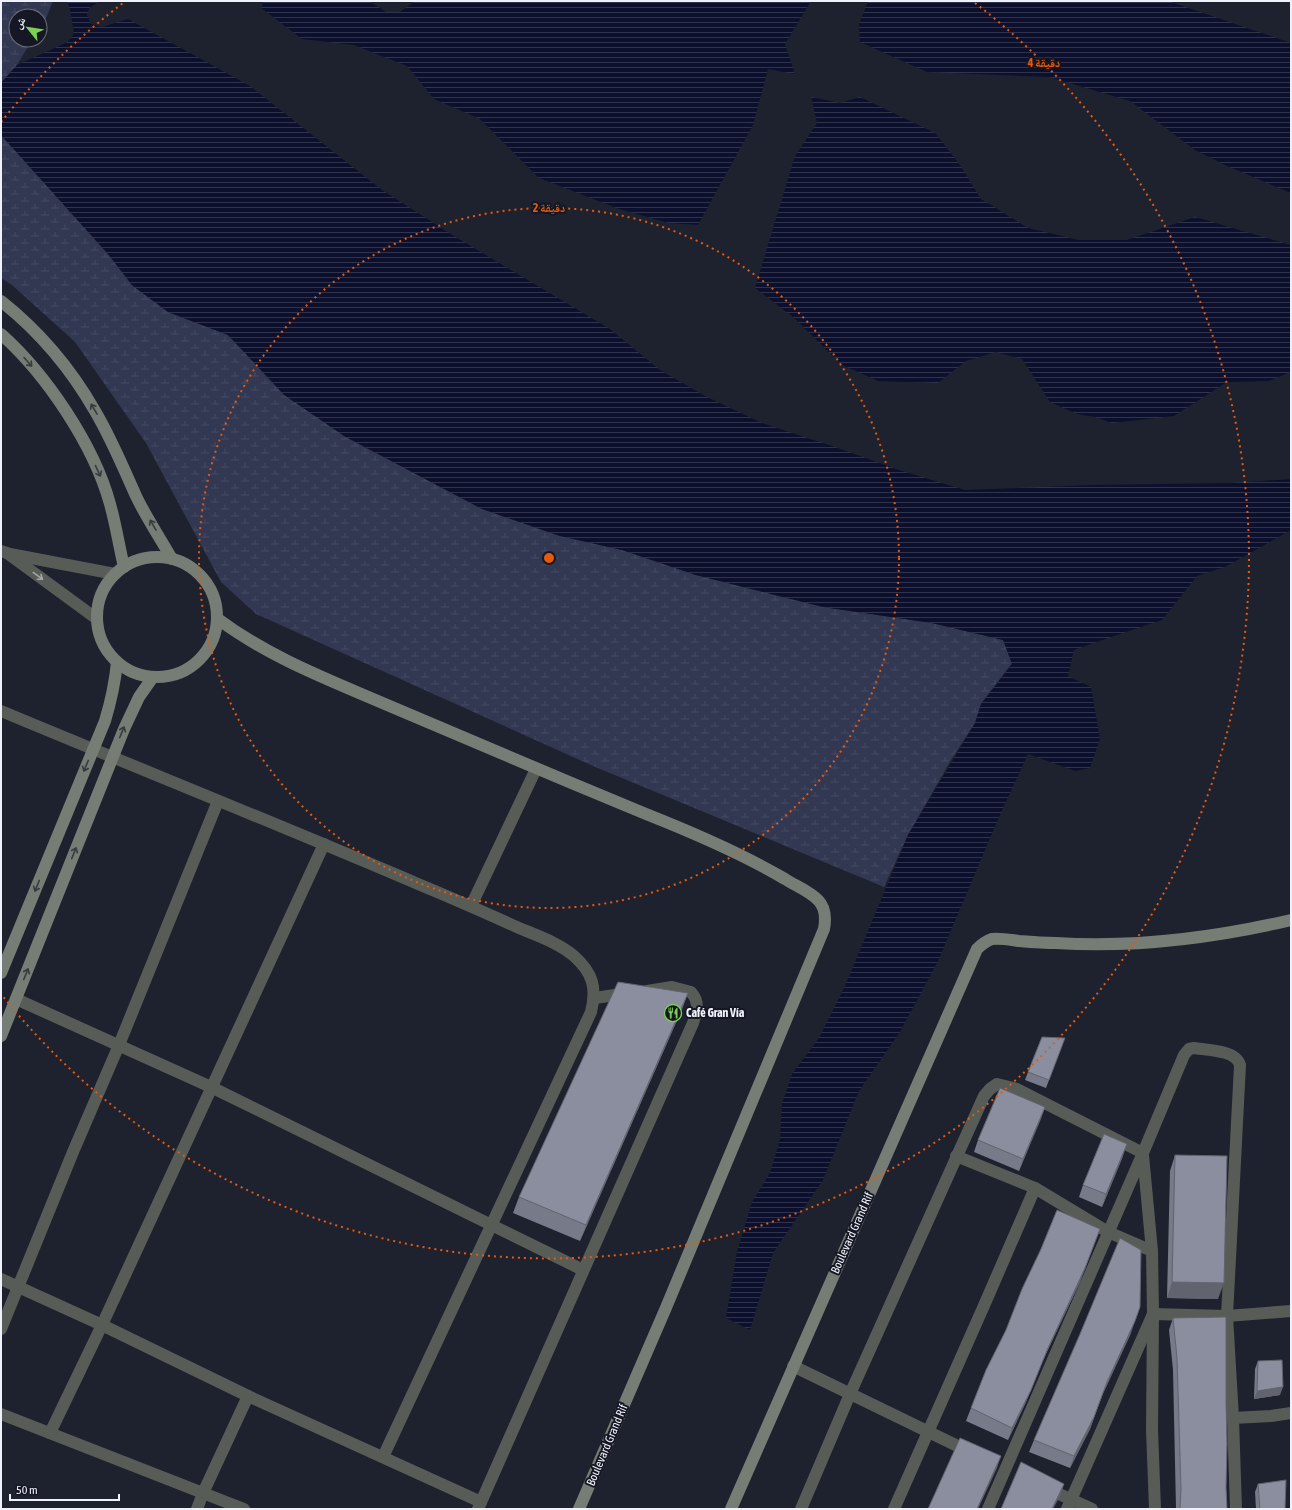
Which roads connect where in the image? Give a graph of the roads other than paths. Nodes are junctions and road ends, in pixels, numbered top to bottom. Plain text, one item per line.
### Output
1 (1, 301) edge
2 (1, 334) edge
3 (4, 552) edge
4 (172, 558) junction
5 (119, 570) junction
6 (97, 619) junction
7 (218, 619) junction
8 (116, 662) junction
9 (153, 677) junction
10 (1, 711) edge
11 (93, 749) junction
12 (113, 757) junction
13 (536, 770) junction
14 (218, 801) junction
15 (324, 844) junction
16 (471, 906) junction
17 (1291, 920) edge
18 (1, 973) edge
19 (16, 998) junction
20 (595, 998) junction
21 (1, 1036) edge
22 (119, 1045) junction
23 (211, 1087) junction
24 (1143, 1153) junction
25 (956, 1156) junction
26 (1034, 1188) junction
27 (491, 1225) junction
28 (1108, 1232) junction
29 (1152, 1251) junction
30 (583, 1270) junction
31 (1, 1279) edge
32 (18, 1287) junction
33 (1291, 1310) edge
34 (1153, 1314) junction
35 (1226, 1316) junction
36 (102, 1325) junction
37 (1, 1329) edge
38 (793, 1366) junction
39 (850, 1394) junction
40 (248, 1396) junction
41 (1291, 1413) edge
42 (1, 1414) edge
43 (1233, 1418) junction
44 (928, 1432) junction
45 (50, 1433) junction
46 (383, 1457) junction
47 (984, 1459) edge
48 (1002, 1467) junction
49 (1018, 1475) edge
50 (1038, 1484) edge
51 (203, 1493) junction
52 (1069, 1504) edge
53 (479, 1506) edge
54 (198, 1509) edge
55 (244, 1509) edge
56 (579, 1509) edge
57 (730, 1509) edge
58 (801, 1509) edge
59 (894, 1509) edge
60 (988, 1509) edge
61 (1092, 1509) edge
62 (1155, 1509) edge
63 (1236, 1509) edge

4 -> 1 main road
2 -> 5 main road
3 - 5 street
3 -> 6 street
4 - 5 main road
4 - 7 main road
5 - 6 main road
6 - 8 main road
7 - 9 main road
7 - 13 main road, Boulevard Grand Rif
8 - 9 main road
8 - 11 main road
12 -> 9 main road
10 - 11 street
11 - 12 street
11 -> 18 main road
12 - 14 street
19 -> 12 main road
13 - 16 street
13 - 56 main road, Boulevard Grand Rif
14 - 15 street
14 - 22 street
15 - 16 street
15 - 23 street
16 - 20 street
17 - 38 main road, Boulevard Grand Rif
19 - 21 main road
19 - 22 street
20 - 27 street
20 - 30 street
22 - 23 street
22 - 32 street
23 - 27 street
23 - 36 street
24 - 25 street
24 - 28 street
24 - 29 street
24 - 35 street
25 - 26 street
25 - 39 street
26 - 28 street
26 - 44 street
27 - 30 street
27 - 46 street
28 - 29 street
28 - 48 street
29 - 34 street
30 - 53 street
31 - 32 street
32 - 36 street
32 - 37 street
33 - 35 street
34 - 35 street
34 - 52 street
34 - 62 street
35 - 43 street
36 - 40 street
36 - 45 street
38 - 39 street
38 - 57 main road, Boulevard Grand Rif
39 - 44 street
39 - 58 street
40 - 46 street
40 - 51 street
41 - 43 street
42 - 45 street
43 - 63 street
44 - 47 street
44 - 59 street
45 - 51 street
46 - 53 street
48 - 49 street
48 - 60 street
50 - 52 street
51 - 54 street
51 - 55 street
52 - 61 street

